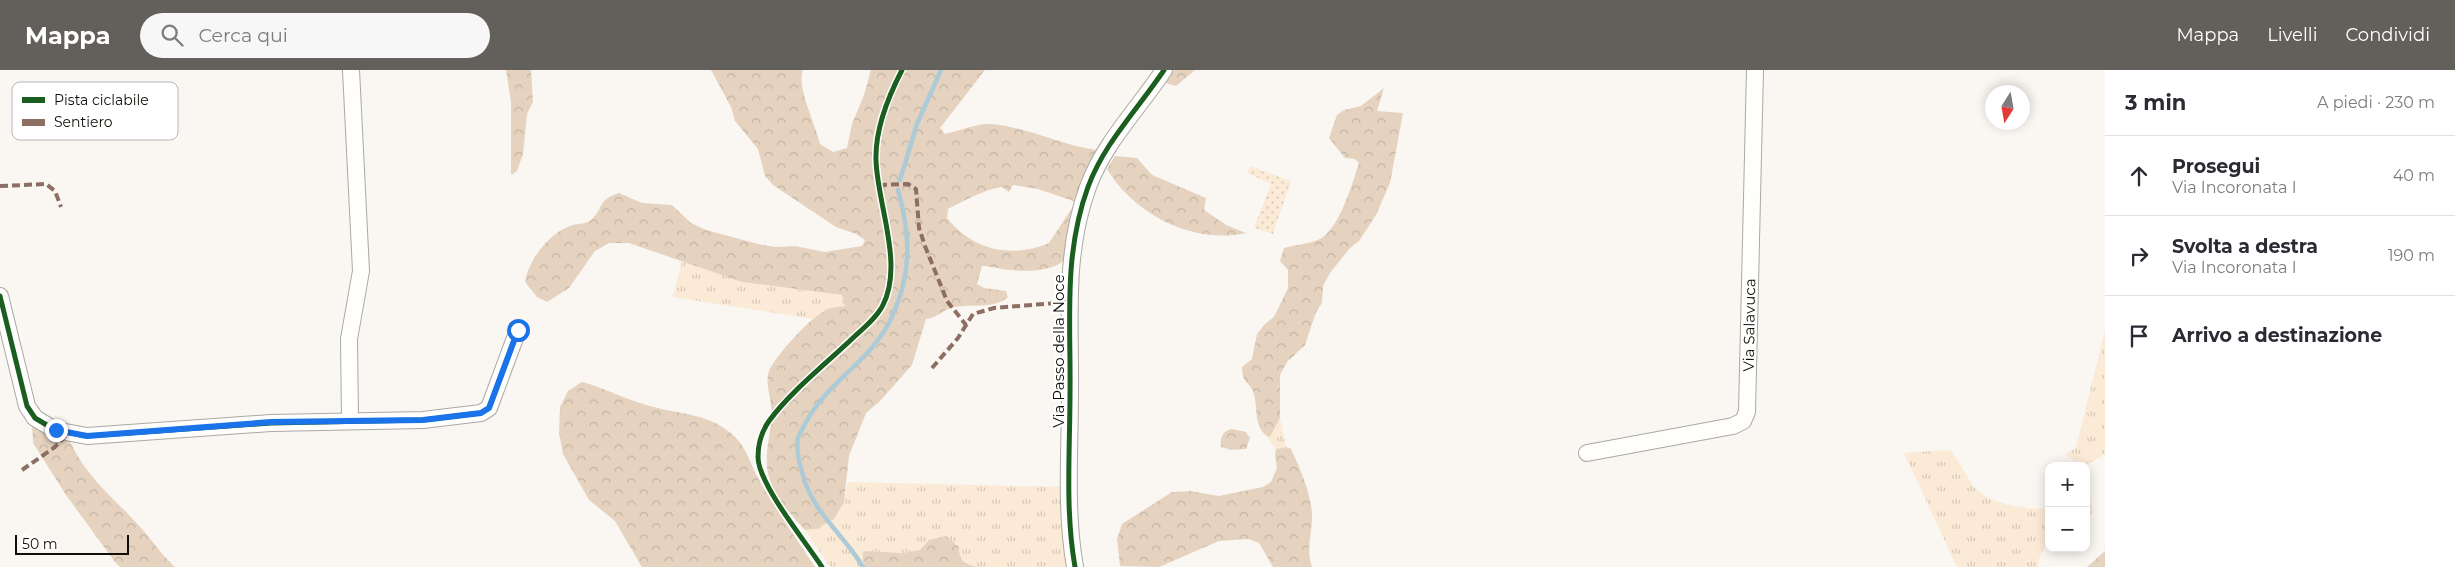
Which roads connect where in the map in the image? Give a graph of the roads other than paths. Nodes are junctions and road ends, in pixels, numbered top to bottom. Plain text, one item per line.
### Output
1 (351, 70) edge
2 (1164, 70) edge
3 (1754, 70) edge
4 (0, 296) edge
5 (518, 330) dead end
6 (350, 420) junction
7 (1588, 454) dead end
8 (1075, 567) edge

1 - 6 street
2 - 8 street, Via Passo della Noce
3 - 7 street, Via Salavuca
4 - 6 street
5 - 6 street

